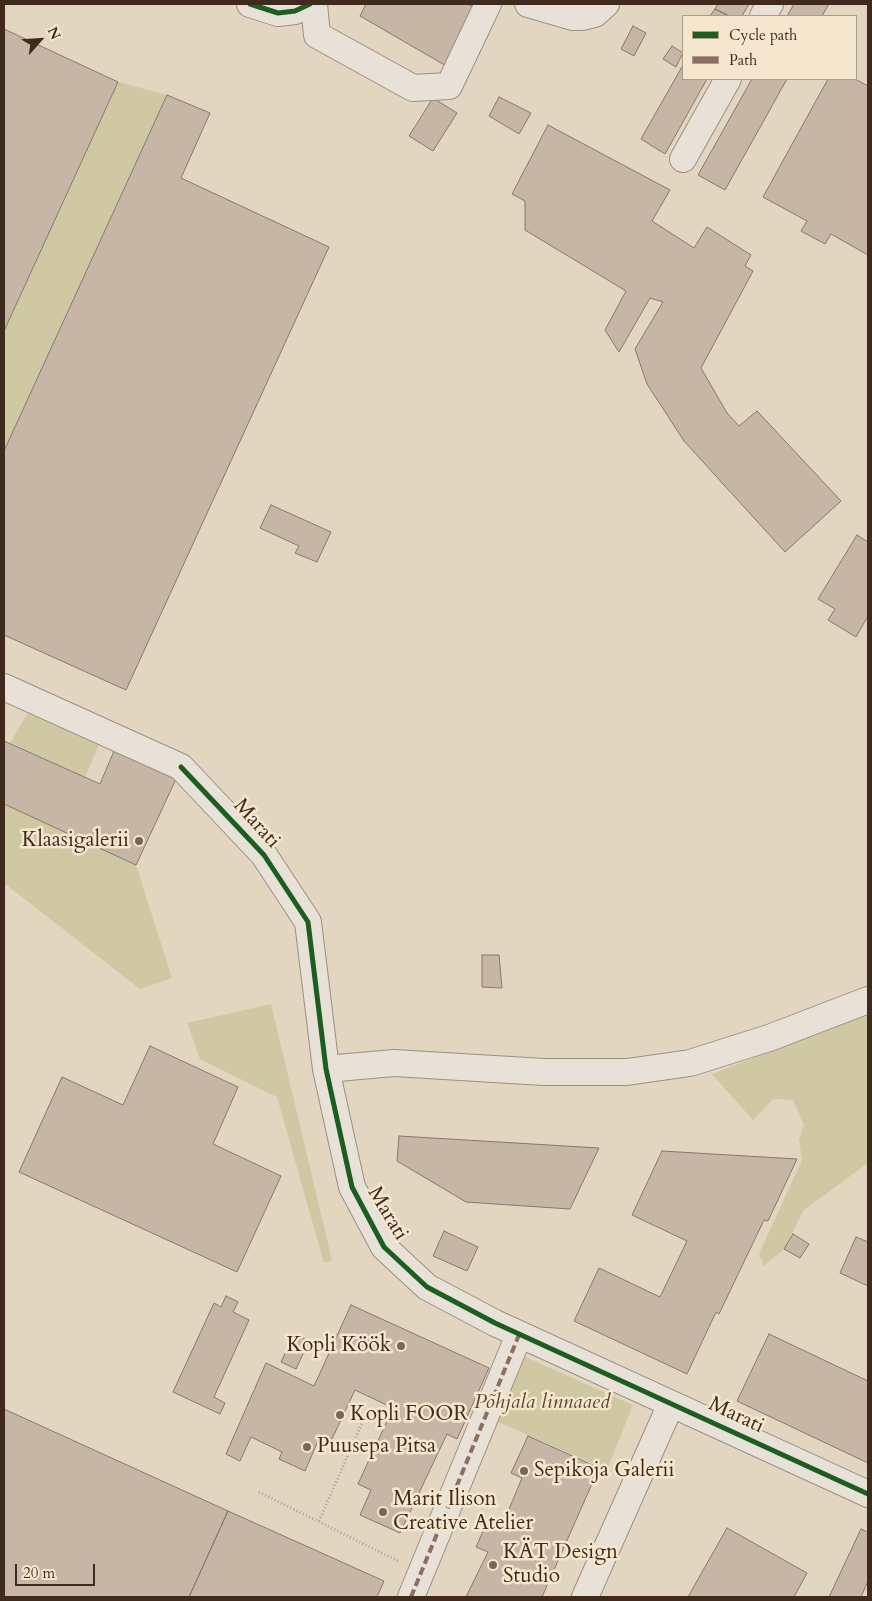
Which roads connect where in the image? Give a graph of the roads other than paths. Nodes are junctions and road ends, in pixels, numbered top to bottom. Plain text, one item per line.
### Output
1 (250, 4) edge
2 (310, 4) edge
3 (314, 4) edge
4 (488, 4) edge
5 (528, 4) edge
6 (606, 4) edge
7 (770, 4) edge
8 (764, 15) edge
9 (727, 80) edge
10 (683, 160) dead end
11 (4, 687) edge
12 (868, 1000) edge
13 (326, 1069) junction
14 (519, 1335) junction
15 (671, 1404) junction
16 (868, 1494) edge
17 (411, 1597) edge
18 (585, 1597) edge

1 - 2 street
3 - 4 street
5 - 6 street
7 - 8 street
9 - 10 street
11 - 13 street, Marati
12 - 13 street
13 - 14 street, Marati
14 - 15 street, Marati
14 - 17 street
15 - 16 street, Marati
15 - 18 street

